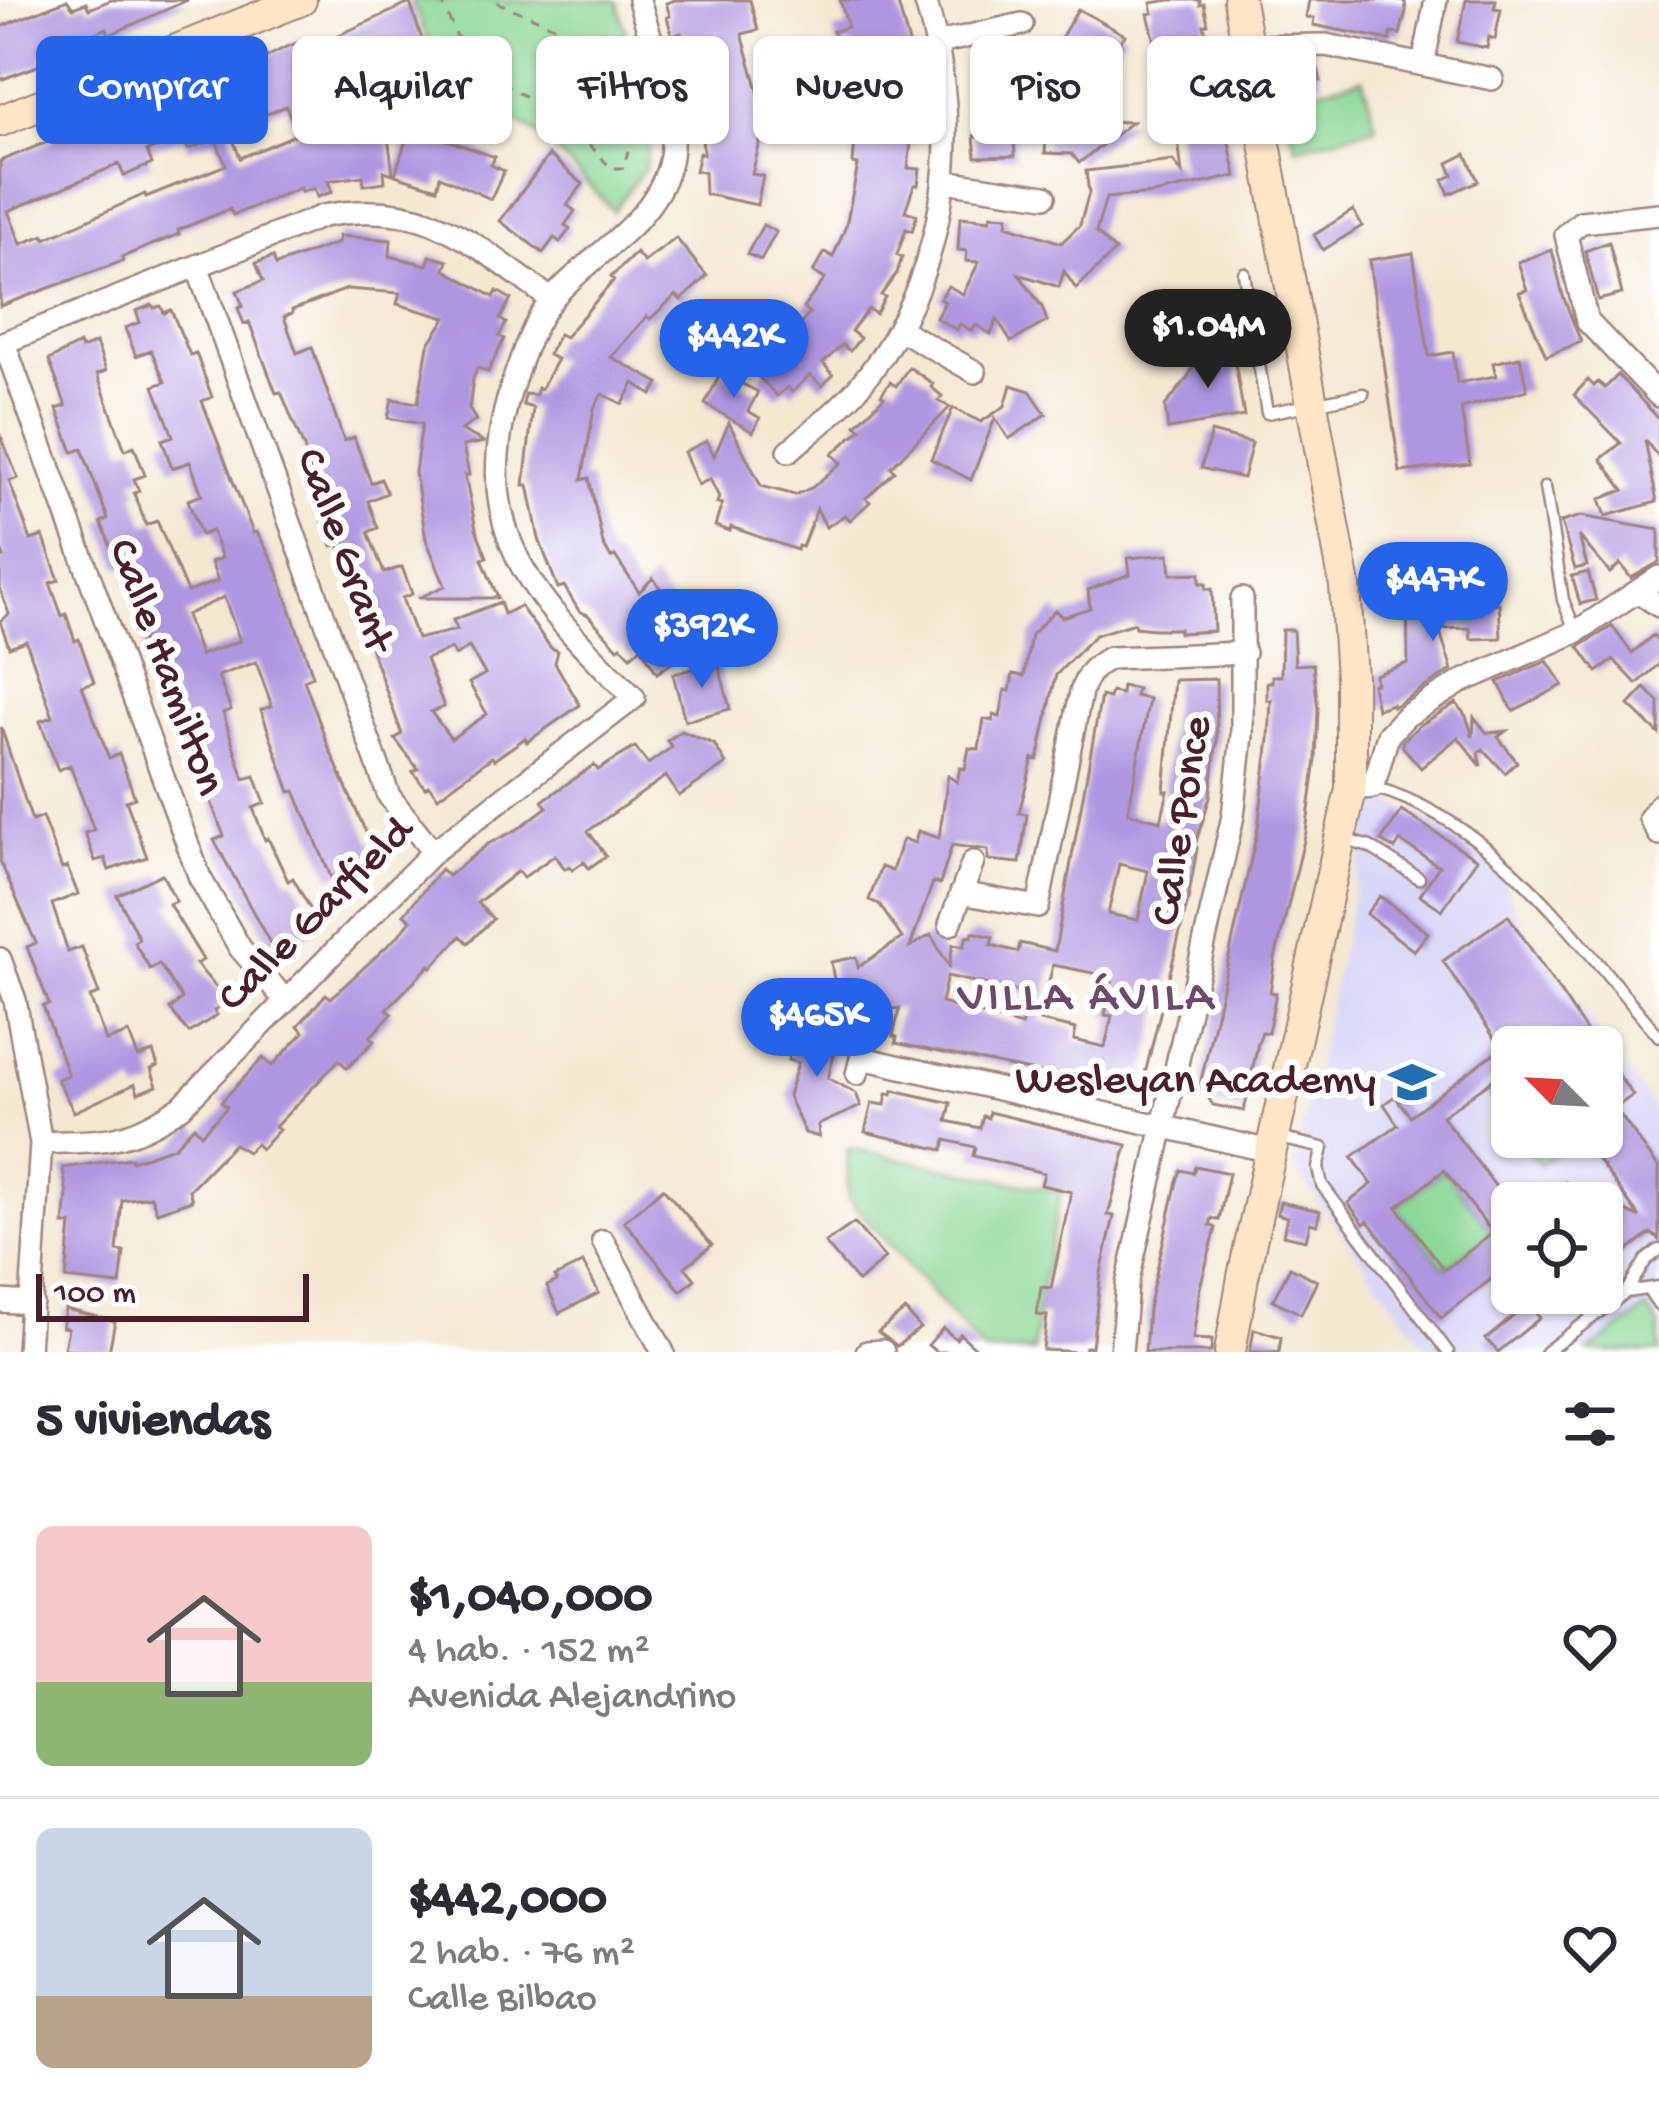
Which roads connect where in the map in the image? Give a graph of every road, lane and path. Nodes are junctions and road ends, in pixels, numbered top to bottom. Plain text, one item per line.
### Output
1 (301, 0) edge
2 (441, 0) edge
3 (491, 0) edge
4 (639, 0) edge
5 (925, 0) edge
6 (1239, 0) edge
7 (1436, 0) edge
8 (1022, 24) dead end
9 (936, 36) edge
10 (1246, 36) edge
11 (946, 42) edge
12 (1316, 45) edge
13 (1423, 65) junction
14 (1492, 80) dead end
15 (946, 116) edge
16 (0, 121) edge
17 (1265, 144) edge
18 (945, 181) junction
19 (1045, 196) dead end
20 (1659, 214) edge
21 (197, 266) junction
22 (1244, 272) dead end
23 (552, 300) junction
24 (899, 328) junction
25 (2, 343) edge
26 (975, 372) dead end
27 (1363, 394) dead end
28 (1659, 396) edge
29 (1312, 405) junction
30 (789, 452) dead end
31 (1545, 487) dead end
32 (1659, 577) edge
33 (1639, 592) junction
34 (1242, 598) dead end
35 (1659, 606) edge
36 (1576, 632) junction
37 (1244, 653) junction
38 (1362, 788) junction
39 (1659, 805) edge
40 (1659, 834) edge
41 (1340, 838) junction
42 (433, 852) junction
43 (973, 862) dead end
44 (1419, 878) dead end
45 (961, 893) junction
46 (950, 924) dead end
47 (0, 959) edge
48 (286, 1001) junction
49 (1659, 1036) edge
50 (862, 1057) dead end
51 (1163, 1126) junction
52 (41, 1143) junction
53 (1272, 1144) junction
54 (603, 1240) dead end
55 (1659, 1250) edge
56 (1654, 1288) edge
57 (1626, 1292) junction
58 (0, 1301) edge
59 (32, 1304) junction
60 (1659, 1305) edge
61 (883, 1351) edge
62 (28, 1352) edge
63 (663, 1352) edge
64 (867, 1352) edge
65 (1121, 1352) edge
66 (1230, 1352) edge
67 (1448, 1352) edge
68 (1546, 1352) edge

1 - 16 street
2 - 3 path
4 - 23 street
5 - 9 street
6 - 10 street
7 - 13 street
8 - 11 street
12 - 13 street
13 - 14 street
15 - 18 street
17 - 29 street
18 - 19 street
18 - 24 street
20 - 28 street
21 - 23 street
21 - 25 street
21 - 42 street, Calle Grant
22 - 29 lane
23 - 42 street, Calle Garfield
24 - 26 street
24 - 30 street
25 - 48 street, Calle Hamilton
27 - 29 lane
29 - 38 street
31 - 36 lane
32 - 33 street
33 - 35 street
33 - 36 street
34 - 37 street, Calle Ponce
36 - 38 street
37 - 45 street
37 - 51 street, Calle Ponce
38 - 41 street
38 - 49 lane
39 - 40 street
41 - 44 lane
41 - 53 street
42 - 48 street, Calle Garfield
43 - 45 street
45 - 46 street
47 - 52 street
48 - 52 street, Calle Garfield
50 - 51 street
51 - 53 street
51 - 65 street, Calle Ponce
52 - 59 street
53 - 66 street
53 - 67 lane
54 - 63 street
55 - 57 lane
56 - 57 lane
56 - 60 lane
57 - 68 lane
58 - 59 street
59 - 62 street
61 - 64 street

